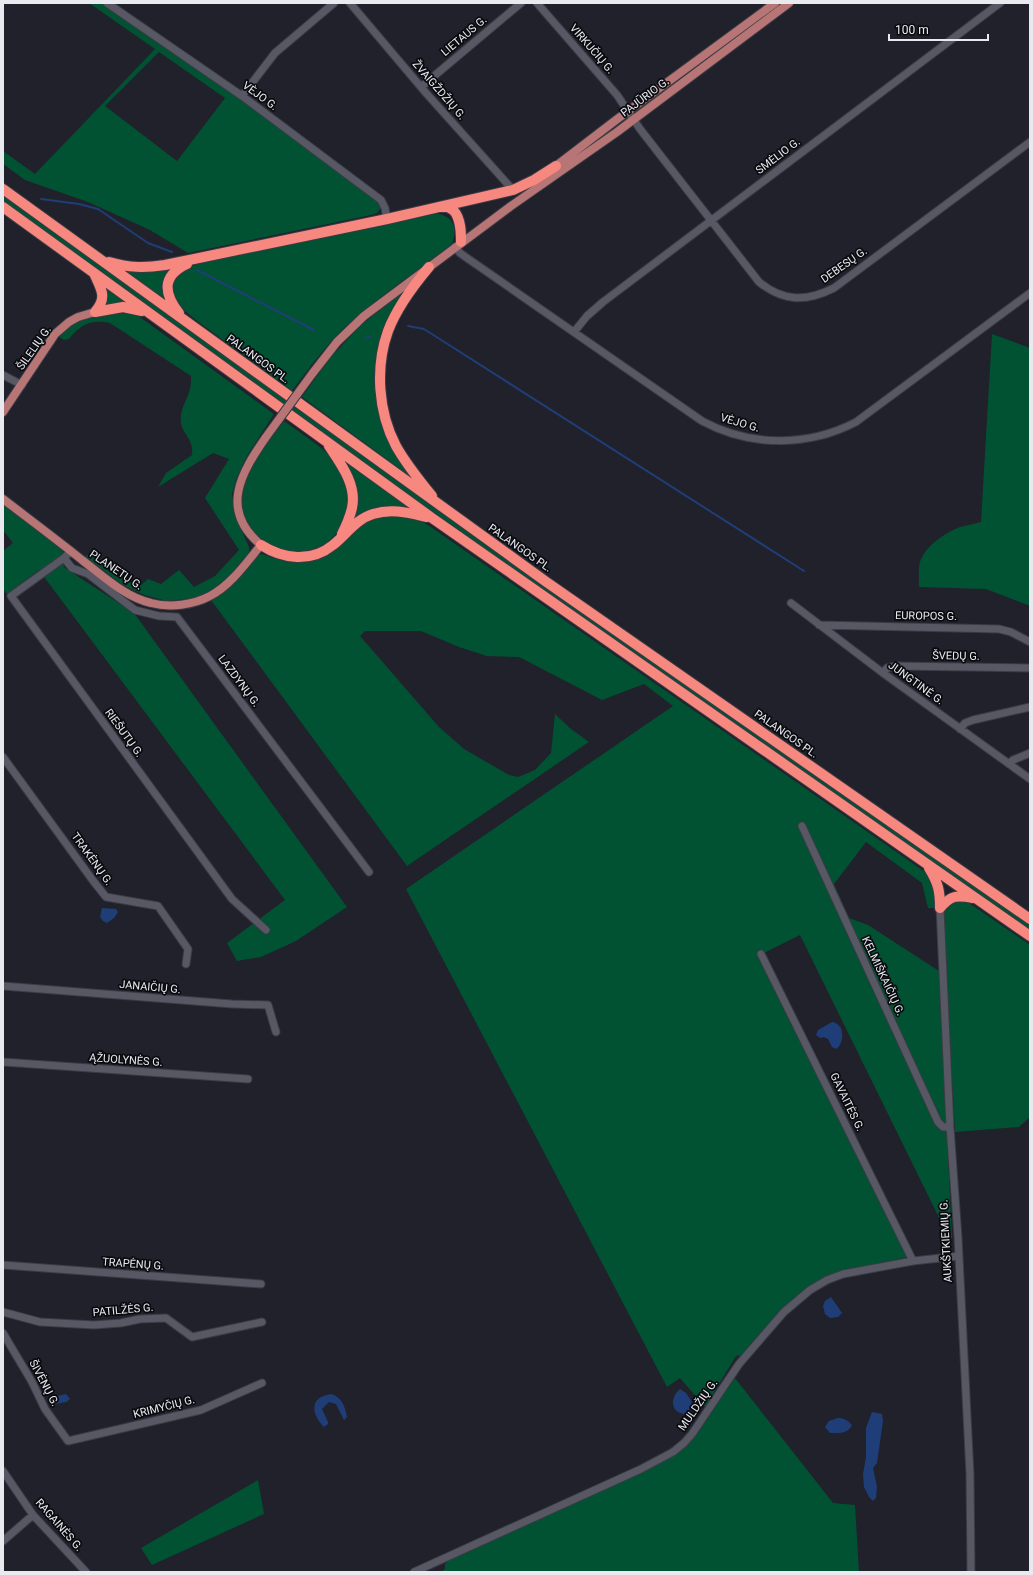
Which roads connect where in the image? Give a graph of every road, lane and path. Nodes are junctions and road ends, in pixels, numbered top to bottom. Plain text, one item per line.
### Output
1 (107, 3) edge
2 (334, 3) edge
3 (350, 3) edge
4 (521, 3) edge
5 (538, 3) edge
6 (775, 3) edge
7 (789, 3) edge
8 (995, 4) edge
9 (421, 87) junction
10 (242, 96) junction
11 (628, 111) junction
12 (634, 120) junction
13 (1030, 142) edge
14 (556, 166) junction
15 (3, 189) edge
16 (513, 190) junction
17 (445, 206) junction
18 (511, 206) junction
19 (3, 207) edge
20 (387, 219) junction
21 (711, 221) junction
22 (458, 244) junction
23 (100, 259) junction
24 (198, 259) junction
25 (429, 267) junction
26 (94, 272) junction
27 (1030, 293) edge
28 (95, 312) junction
29 (147, 312) junction
30 (185, 321) junction
31 (574, 332) junction
32 (3, 375) edge
33 (22, 385) junction
34 (3, 412) edge
35 (324, 440) junction
36 (3, 498) edge
37 (439, 505) junction
38 (432, 518) junction
39 (341, 537) junction
40 (261, 545) junction
41 (71, 551) junction
42 (64, 558) junction
43 (791, 603) dead end
44 (819, 625) junction
45 (1030, 642) edge
46 (1030, 668) edge
47 (883, 673) junction
48 (1030, 707) edge
49 (960, 729) junction
50 (1030, 753) edge
51 (3, 757) edge
52 (1009, 764) junction
53 (1030, 779) edge
54 (802, 826) dead end
55 (926, 864) junction
56 (369, 872) dead end
57 (976, 899) junction
58 (940, 908) junction
59 (1030, 919) edge
60 (266, 930) dead end
61 (1030, 936) edge
62 (761, 954) dead end
63 (186, 964) dead end
64 (3, 986) edge
65 (276, 1032) dead end
66 (3, 1062) edge
67 (248, 1079) dead end
68 (950, 1127) junction
69 (959, 1256) junction
70 (914, 1261) junction
71 (3, 1265) edge
72 (261, 1284) dead end
73 (3, 1312) edge
74 (262, 1322) dead end
75 (3, 1333) edge
76 (262, 1383) dead end
77 (68, 1441) joint
78 (3, 1471) edge
79 (33, 1515) junction
80 (3, 1541) edge
81 (86, 1572) edge
82 (414, 1572) edge
83 (971, 1572) edge

1 - 10 street, VĖJO G.
2 - 10 street
3 - 9 street, ŽVAIGŽDŽIŲ G.
4 - 9 street, LIETAUS G.
5 - 11 street, VIRKUČIŲ G.
6 - 11 main road, PAJŪRIO G.
7 - 12 main road, PAJŪRIO G.
8 - 21 street, SMĖLIO G.
9 - 16 street, ŽVAIGŽDŽIŲ G.
10 - 20 street, VĖJO G.
11 - 12 street, DEBESŲ G.
11 - 14 main road, PAJŪRIO G.
12 - 18 main road, PAJŪRIO G.
12 - 21 street, DEBESŲ G.
13 - 21 street, DEBESŲ G.
14 - 16 highway
14 - 18 main road, PAJŪRIO G.
15 - 23 highway, PALANGOS PL.
16 - 17 highway
17 - 20 highway
17 - 22 highway
18 - 22 main road, PAJŪRIO G.
19 - 26 highway
20 - 24 highway
21 - 31 street, SMĖLIO G.
22 - 25 main road, PAJŪRIO G.
22 - 31 street, VĖJO G.
23 - 24 highway
23 - 30 highway, PALANGOS PL.
24 - 30 highway
25 - 37 highway
25 - 40 main road, PAJŪRIO G., bridge
26 - 28 highway
26 - 29 highway
27 - 31 street, VĖJO G.
28 - 29 highway
28 - 33 main road, ŠILELIŲ G.
29 - 35 highway
30 - 37 highway, PALANGOS PL.
32 - 33 street
33 - 34 main road, ŠILELIŲ G.
35 - 38 highway
35 - 39 highway
36 - 41 main road, PLANETŲ G.
37 - 59 highway, PALANGOS PL.
38 - 39 highway
38 - 55 highway
39 - 40 highway
40 - 41 main road, PLANETŲ G.
41 - 42 street
42 - 56 street, LAZDYNŲ G.
42 - 60 street, RIEŠUTŲ G.
43 - 44 street, JUNGTINĖ G.
44 - 45 street, EUROPOS G.
44 - 47 street, JUNGTINĖ G.
46 - 47 street, ŠVEDŲ G.
47 - 49 street, JUNGTINĖ G.
48 - 49 street
49 - 52 street, JUNGTINĖ G.
50 - 52 street
51 - 63 street, TRAKĖNŲ G.
52 - 53 street, JUNGTINĖ G.
54 - 68 street, KELMIŠKAIČIŲ G.
55 - 57 highway
55 - 58 highway
57 - 58 highway
57 - 61 highway
58 - 68 street, AUKŠTKIEMIŲ G.
62 - 70 street, GAVAITĖS G.
64 - 65 street, JANAIČIŲ G.
66 - 67 street, ĄŽUOLYNĖS G.
68 - 69 street, AUKŠTKIEMIŲ G.
69 - 70 street, MULDŽIŲ G.
69 - 83 street, AUKŠTKIEMIŲ G.
70 - 82 street, MULDŽIŲ G.
71 - 72 street, TRAPĖNŲ G.
73 - 74 street, PATILŽĖS G.
75 - 77 street, ŠIVĖNŲ G.
76 - 77 street, KRIMYČIŲ G.
78 - 79 street, RAGAINĖS G.
79 - 80 street
79 - 81 street, RAGAINĖS G.

